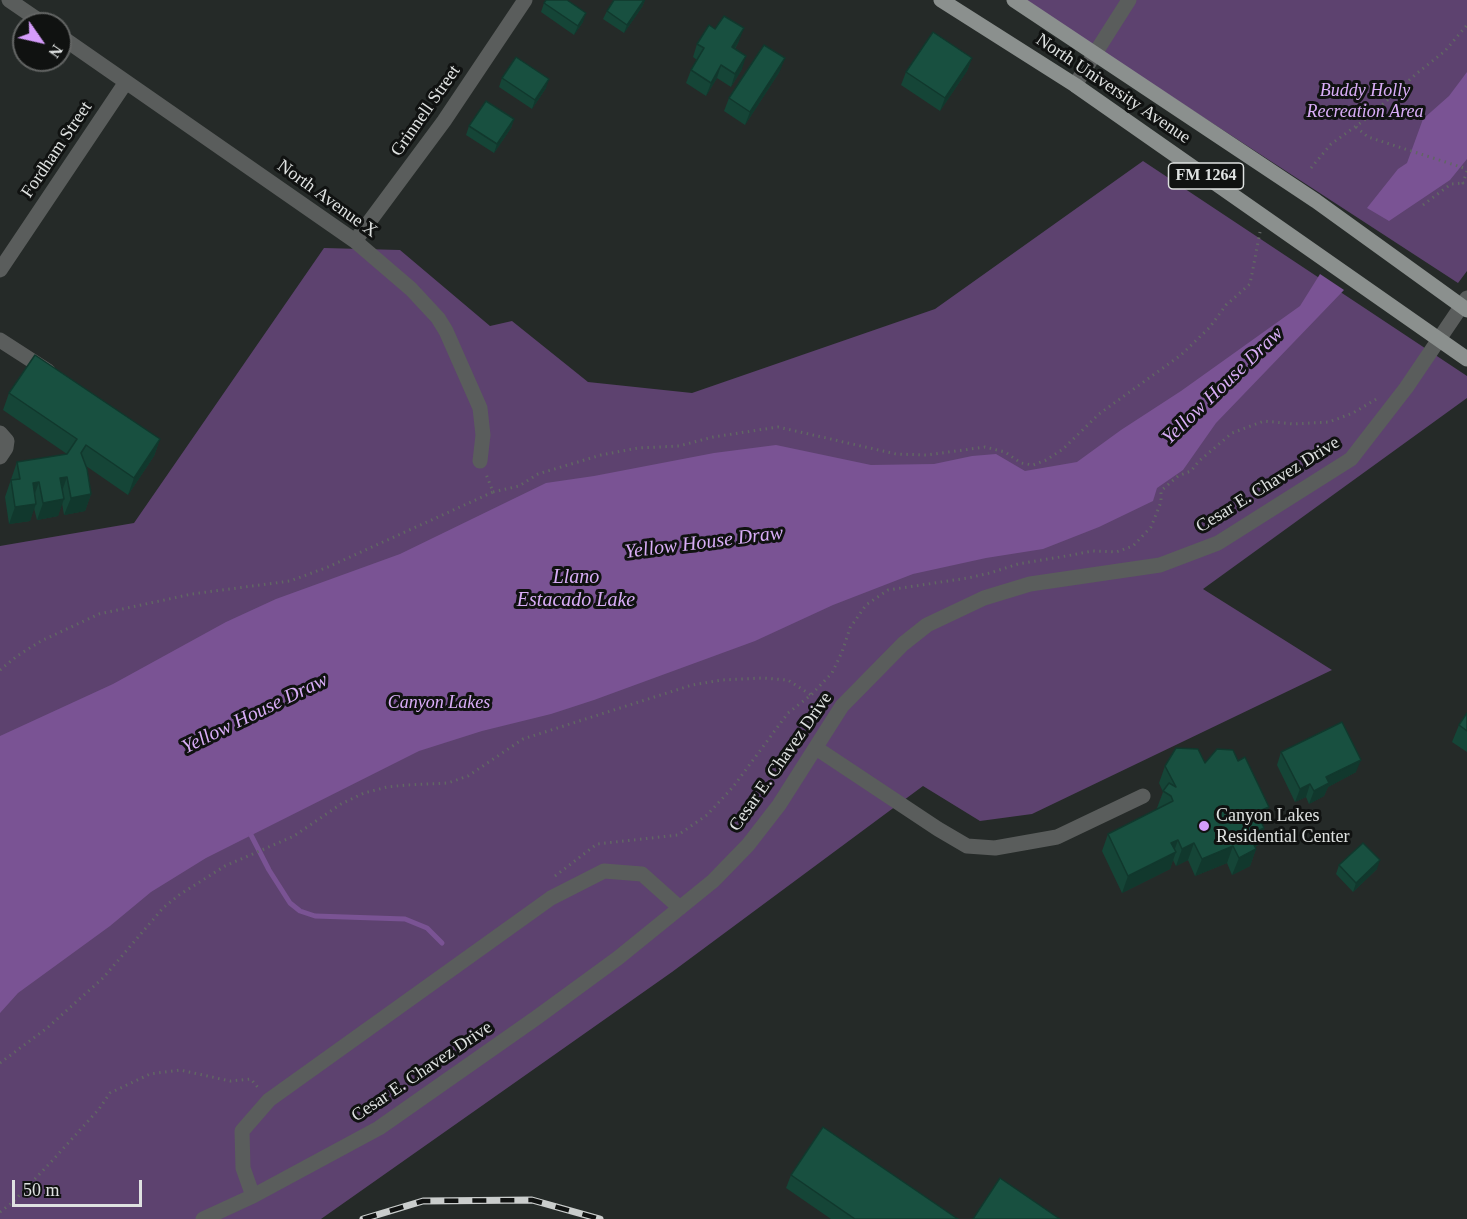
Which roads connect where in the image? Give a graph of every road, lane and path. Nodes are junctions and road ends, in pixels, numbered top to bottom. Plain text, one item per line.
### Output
1 (9, 0) edge
2 (525, 0) edge
3 (942, 0) edge
4 (1014, 0) edge
5 (1129, 0) edge
6 (26, 12) edge
7 (1467, 25) edge
8 (72, 44) edge
9 (1095, 53) junction
10 (126, 82) junction
11 (1075, 85) junction
12 (1356, 127) junction
13 (1311, 168) dead end
14 (1466, 170) edge
15 (1465, 183) edge
16 (1423, 205) dead end
17 (1261, 231) dead end
18 (355, 241) junction
19 (0, 270) edge
20 (1465, 305) edge
21 (1439, 339) junction
22 (0, 340) edge
23 (1467, 359) edge
24 (58, 377) edge
25 (0, 433) edge
26 (0, 457) edge
27 (480, 461) joint
28 (493, 492) junction
29 (0, 670) edge
30 (811, 695) dead end
31 (816, 747) junction
32 (1143, 796) dead end
33 (680, 908) junction
34 (0, 1063) edge
35 (268, 1100) junction
36 (253, 1196) junction
37 (0, 1212) edge
38 (203, 1219) edge

1 - 6 street
2 - 18 street, Grinnell Street
3 - 11 main road, North University Avenue / FM 1264
4 - 9 main road, North University Avenue / FM 1264
5 - 9 street
7 - 12 path
8 - 10 street, North Avenue X
9 - 11 street
9 - 20 main road, North University Avenue / FM 1264
10 - 18 street, North Avenue X
10 - 19 street, Fordham Street
11 - 21 main road, North University Avenue / FM 1264
12 - 13 path
12 - 14 path
14 - 15 path
15 - 16 path
17 - 28 path
18 - 27 street, North Avenue X
20 - 21 street, Cesar E. Chavez Drive
21 - 23 main road, North University Avenue / FM 1264
21 - 31 street, Cesar E. Chavez Drive
22 - 24 street
25 - 26 street
27 - 28 path
28 - 29 path
30 - 34 path
31 - 32 street
31 - 33 street, Cesar E. Chavez Drive
33 - 35 street
33 - 36 street, Cesar E. Chavez Drive
35 - 36 street
35 - 37 path
36 - 38 street, Cesar E. Chavez Drive

